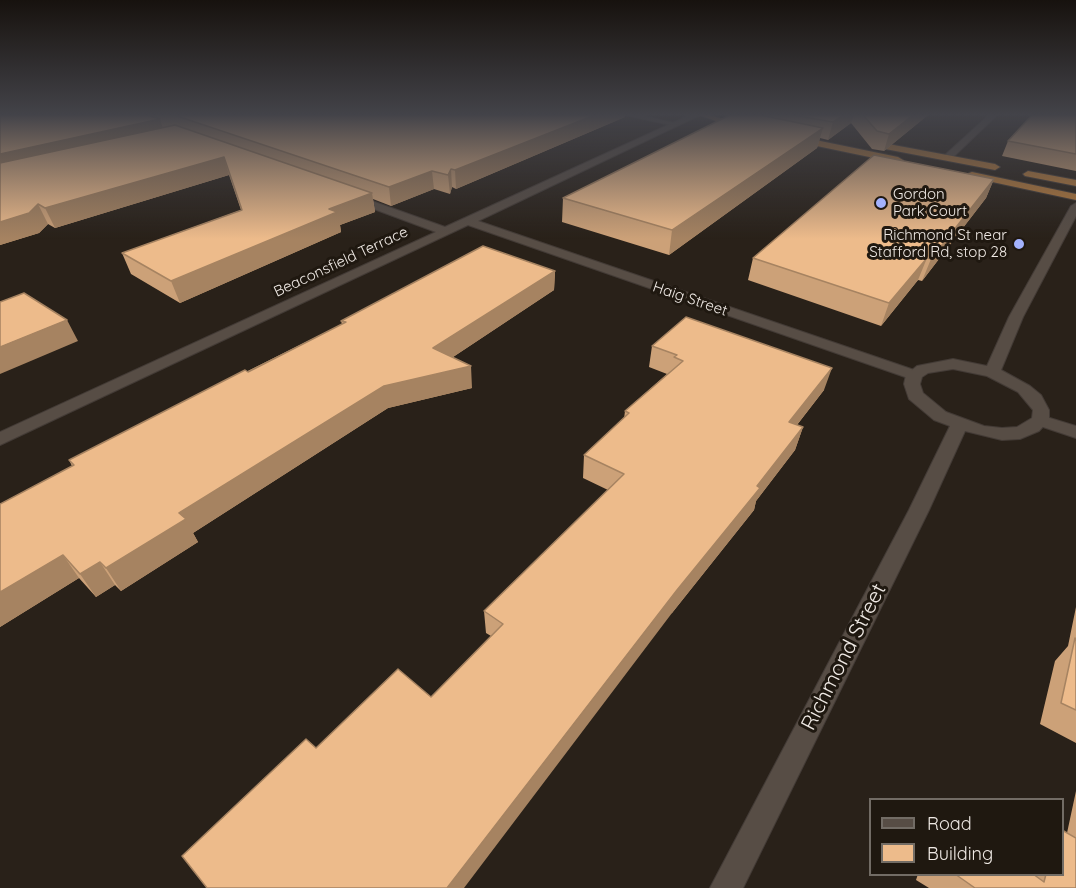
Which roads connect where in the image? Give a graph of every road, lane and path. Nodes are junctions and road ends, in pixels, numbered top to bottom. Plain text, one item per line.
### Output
1 (605, 156) edge
2 (881, 156) edge
3 (939, 156) edge
4 (947, 158) joint
5 (908, 162) edge
6 (1006, 170) dead end
7 (1017, 172) dead end
8 (964, 173) edge
9 (1076, 183) edge
10 (340, 193) edge
11 (1076, 196) edge
12 (1076, 206) edge
13 (467, 221) junction
14 (445, 231) junction
15 (992, 372) junction
16 (914, 375) junction
17 (1040, 420) junction
18 (959, 425) junction
19 (1076, 432) edge
20 (0, 439) edge
21 (726, 888) edge

1 - 13 street, Beaconsfield Terrace
2 - 5 highway
3 - 4 highway
4 - 6 highway
7 - 9 highway
8 - 11 highway
10 - 14 street
12 - 15 street
13 - 14 street, Beaconsfield Terrace
13 - 16 street, Haig Street
14 - 20 street, Beaconsfield Terrace
15 - 16 street
15 - 17 street
16 - 18 street
17 - 18 street
17 - 19 street
18 - 21 street, Richmond Street

